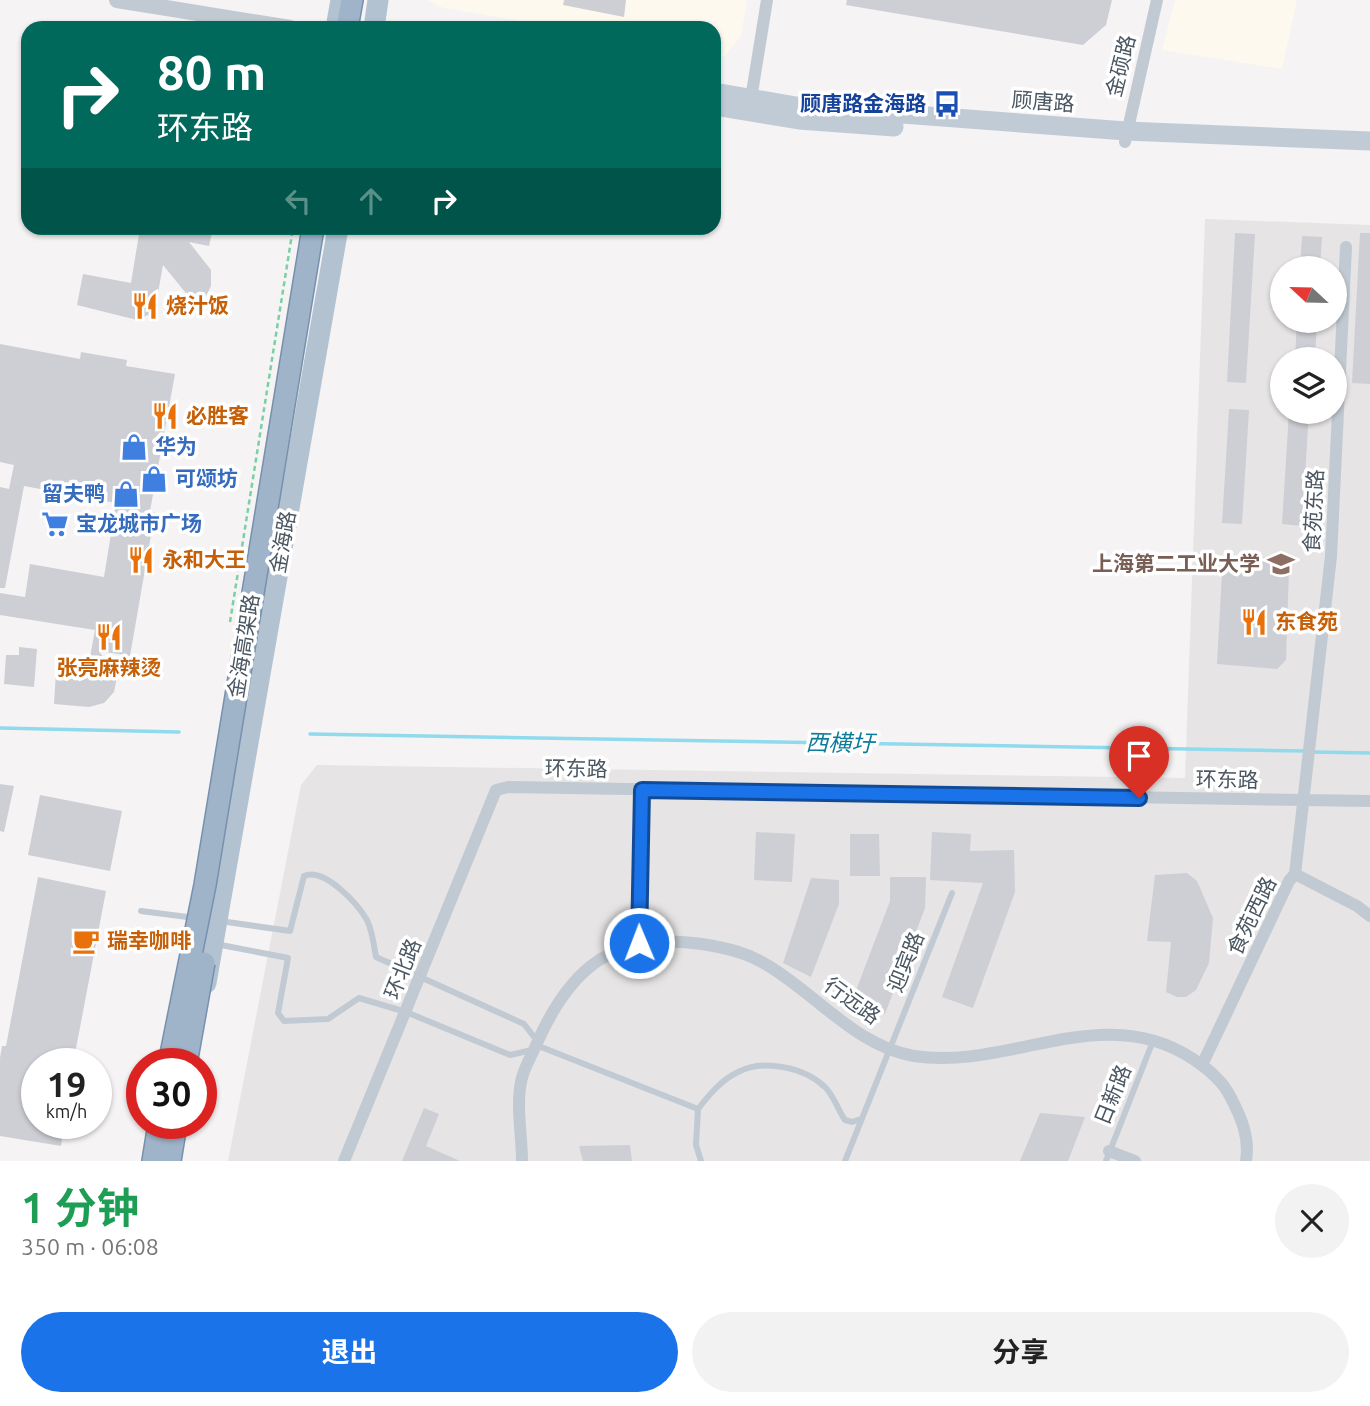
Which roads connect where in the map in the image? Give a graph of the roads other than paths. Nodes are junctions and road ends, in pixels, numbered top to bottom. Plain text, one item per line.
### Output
1 (117, 0) edge
2 (341, 0) edge
3 (352, 0) edge
4 (364, 0) edge
5 (378, 0) edge
6 (767, 0) edge
7 (1157, 0) edge
8 (247, 21) edge
9 (337, 21) edge
10 (348, 21) edge
11 (361, 21) edge
12 (375, 21) edge
13 (721, 95) edge
14 (721, 106) edge
15 (750, 106) junction
16 (1125, 137) junction
17 (1370, 141) edge
18 (1370, 153) edge
19 (303, 235) edge
20 (312, 235) edge
21 (326, 235) edge
22 (337, 235) edge
23 (1346, 247) dead end
24 (1309, 776) joint
25 (496, 790) joint
26 (642, 790) junction
27 (1304, 800) junction
28 (1370, 801) edge
29 (1295, 874) junction
30 (952, 893) dead end
31 (141, 911) dead end
32 (1370, 916) edge
33 (192, 917) junction
34 (217, 921) junction
35 (138, 931) dead end
36 (187, 939) junction
37 (639, 943) junction
38 (213, 944) junction
39 (420, 978) junction
40 (406, 1012) junction
41 (1153, 1041) junction
42 (536, 1045) junction
43 (165, 1048) edge
44 (172, 1048) edge
45 (190, 1048) edge
46 (195, 1048) edge
47 (890, 1049) junction
48 (1202, 1065) junction
49 (698, 1109) junction
50 (862, 1119) junction
51 (151, 1139) edge
52 (157, 1139) edge
53 (176, 1139) edge
54 (1108, 1156) edge
55 (147, 1161) edge
56 (153, 1161) edge
57 (172, 1161) edge
58 (344, 1161) edge
59 (522, 1161) edge
60 (701, 1161) edge
61 (845, 1161) edge
62 (1135, 1161) edge
63 (1246, 1161) edge

1 - 8 street
2 - 9 main road
3 - 10 highway
4 - 11 highway
5 - 12 main road
6 - 15 street
7 - 16 street, 金硕路
13 - 15 main road, 顾唐路
14 - 15 main road, 顾唐路
15 - 16 main road, 顾唐路
16 - 17 main road, 顾唐路
16 - 18 main road, 顾唐路
19 - 33 main road, 金海路
20 - 44 highway, 金海高架路, bridge
21 - 45 highway, 金海高架路, bridge
22 - 34 main road, 金海路
23 - 24 street, 食苑东路
24 - 27 street, 食苑西路
25 - 26 street, 环东路
25 - 39 street, 环北路
26 - 27 street, 环东路
26 - 37 street
27 - 28 street, 环东路
27 - 29 street, 食苑西路
29 - 32 street
29 - 48 street, 食苑西路
30 - 47 lane, 迎宾路
31 - 33 lane
33 - 34 lane
33 - 36 main road, 金海路
34 - 38 main road, 金海路
34 - 39 lane
35 - 36 lane
36 - 38 lane
36 - 43 main road, 金海路
37 - 42 street, 行远路
37 - 47 street, 行远路
38 - 40 lane
38 - 46 main road, 金海路
39 - 40 street, 环北路
39 - 42 lane
40 - 42 lane
40 - 58 street, 环北路
41 - 47 street, 行远路
41 - 48 street, 行远路
41 - 54 lane, 日新路
42 - 49 lane
42 - 59 street, 行远路
47 - 50 lane, 迎宾路
48 - 63 street, 行远路
49 - 50 lane
49 - 60 lane
50 - 61 lane, 迎宾路
51 - 55 main road
52 - 56 highway
53 - 57 highway
54 - 62 street

